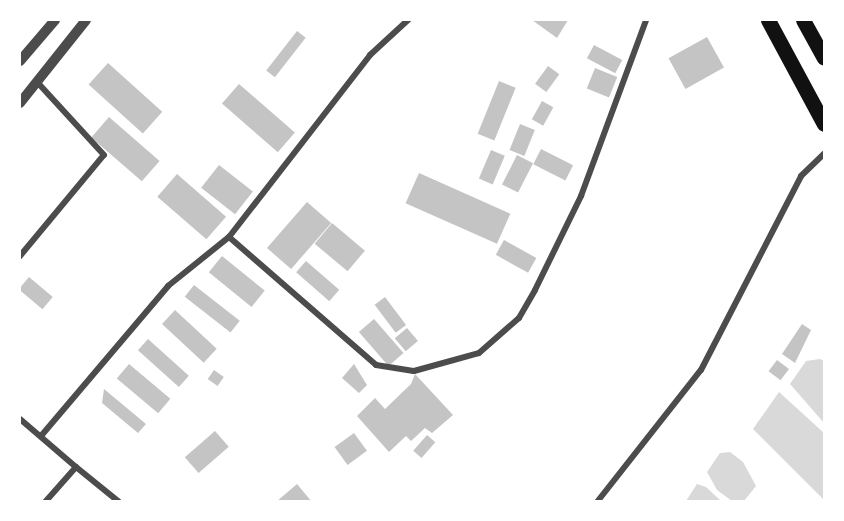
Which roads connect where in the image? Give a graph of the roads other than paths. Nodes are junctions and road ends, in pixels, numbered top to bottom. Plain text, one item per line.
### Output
1 (55, 20) edge
2 (86, 20) edge
3 (408, 20) edge
4 (646, 20) edge
5 (768, 20) edge
6 (803, 20) edge
7 (825, 58) edge
8 (20, 61) edge
9 (37, 82) junction
10 (20, 103) edge
11 (825, 124) edge
12 (825, 154) edge
13 (229, 237) junction
14 (20, 256) edge
15 (20, 419) edge
16 (41, 436) junction
17 (76, 467) junction
18 (45, 501) edge
19 (119, 501) edge
20 (597, 501) edge

1 - 8 street
2 - 9 street
3 - 13 street
4 - 13 street
5 - 11 main road
6 - 7 main road
9 - 10 street
9 - 14 street
12 - 20 street
13 - 16 street
15 - 16 street
16 - 17 street
17 - 18 street
17 - 19 street

